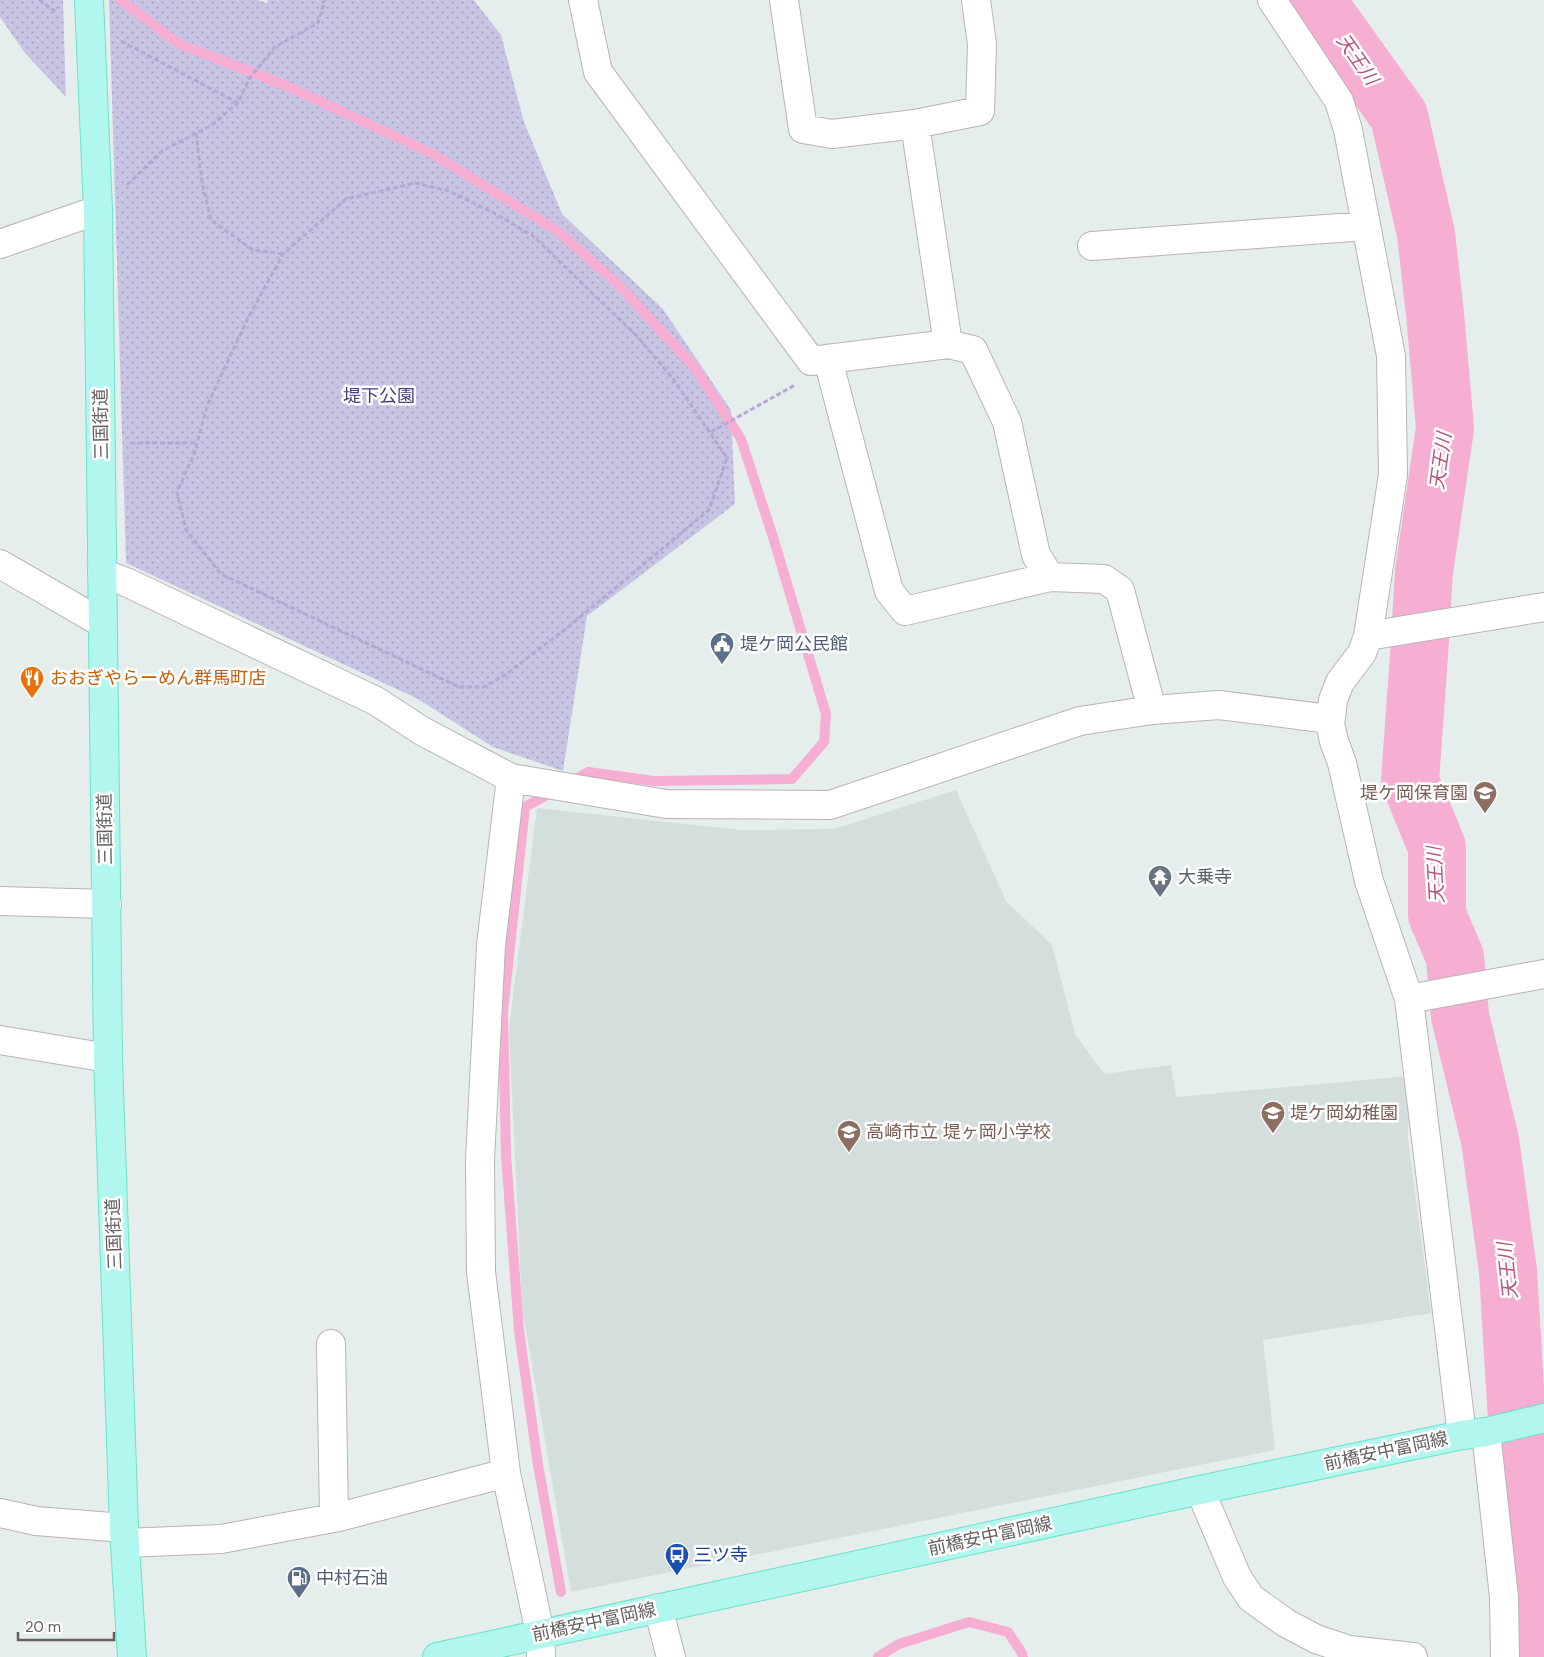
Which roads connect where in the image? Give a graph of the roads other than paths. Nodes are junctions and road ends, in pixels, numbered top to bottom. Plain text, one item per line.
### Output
1 (89, 0) edge
2 (583, 0) edge
3 (784, 0) edge
4 (976, 0) edge
5 (1272, 0) edge
6 (915, 124) junction
7 (98, 210) junction
8 (1366, 226) junction
9 (0, 244) edge
10 (1092, 246) dead end
11 (948, 344) junction
12 (820, 361) junction
13 (0, 564) edge
14 (102, 573) junction
15 (1050, 577) junction
16 (1544, 607) edge
17 (102, 622) junction
18 (1368, 636) junction
19 (1152, 710) junction
20 (1330, 719) junction
21 (511, 778) junction
22 (0, 901) edge
23 (107, 904) junction
24 (1544, 974) edge
25 (1409, 999) junction
26 (0, 1040) edge
27 (108, 1058) junction
28 (331, 1344) dead end
29 (1544, 1418) edge
30 (1474, 1434) junction
31 (506, 1473) junction
32 (1200, 1490) junction
33 (0, 1513) edge
34 (334, 1518) junction
35 (125, 1535) junction
36 (658, 1608) junction
37 (540, 1645) edge
38 (132, 1657) edge
39 (437, 1657) edge
40 (671, 1657) edge
41 (1413, 1657) edge
42 (1505, 1657) edge

1 - 7 main road, 三国街道
2 - 12 street
3 - 6 street
4 - 6 street
5 - 8 street
6 - 11 street
7 - 9 street
7 - 14 main road, 三国街道
8 - 10 street
8 - 18 street
11 - 12 street
11 - 15 street
12 - 15 street
13 - 17 street
14 - 17 main road, 三国街道
14 - 21 street
15 - 19 street
16 - 18 street
17 - 23 main road, 三国街道
18 - 20 street
19 - 20 street
19 - 21 street
20 - 25 street
21 - 31 street
22 - 23 street
23 - 27 main road, 三国街道
24 - 25 street
25 - 30 street
26 - 27 street
27 - 35 main road, 三国街道
28 - 34 street
29 - 30 main road, 前橋安中富岡線
30 - 32 main road, 前橋安中富岡線
30 - 42 street
31 - 34 street
31 - 37 street
32 - 36 main road, 前橋安中富岡線
32 - 41 street
33 - 35 street
34 - 35 street
35 - 38 main road, 三国街道
36 - 37 main road, 前橋安中富岡線
36 - 40 street
37 - 39 main road, 前橋安中富岡線

